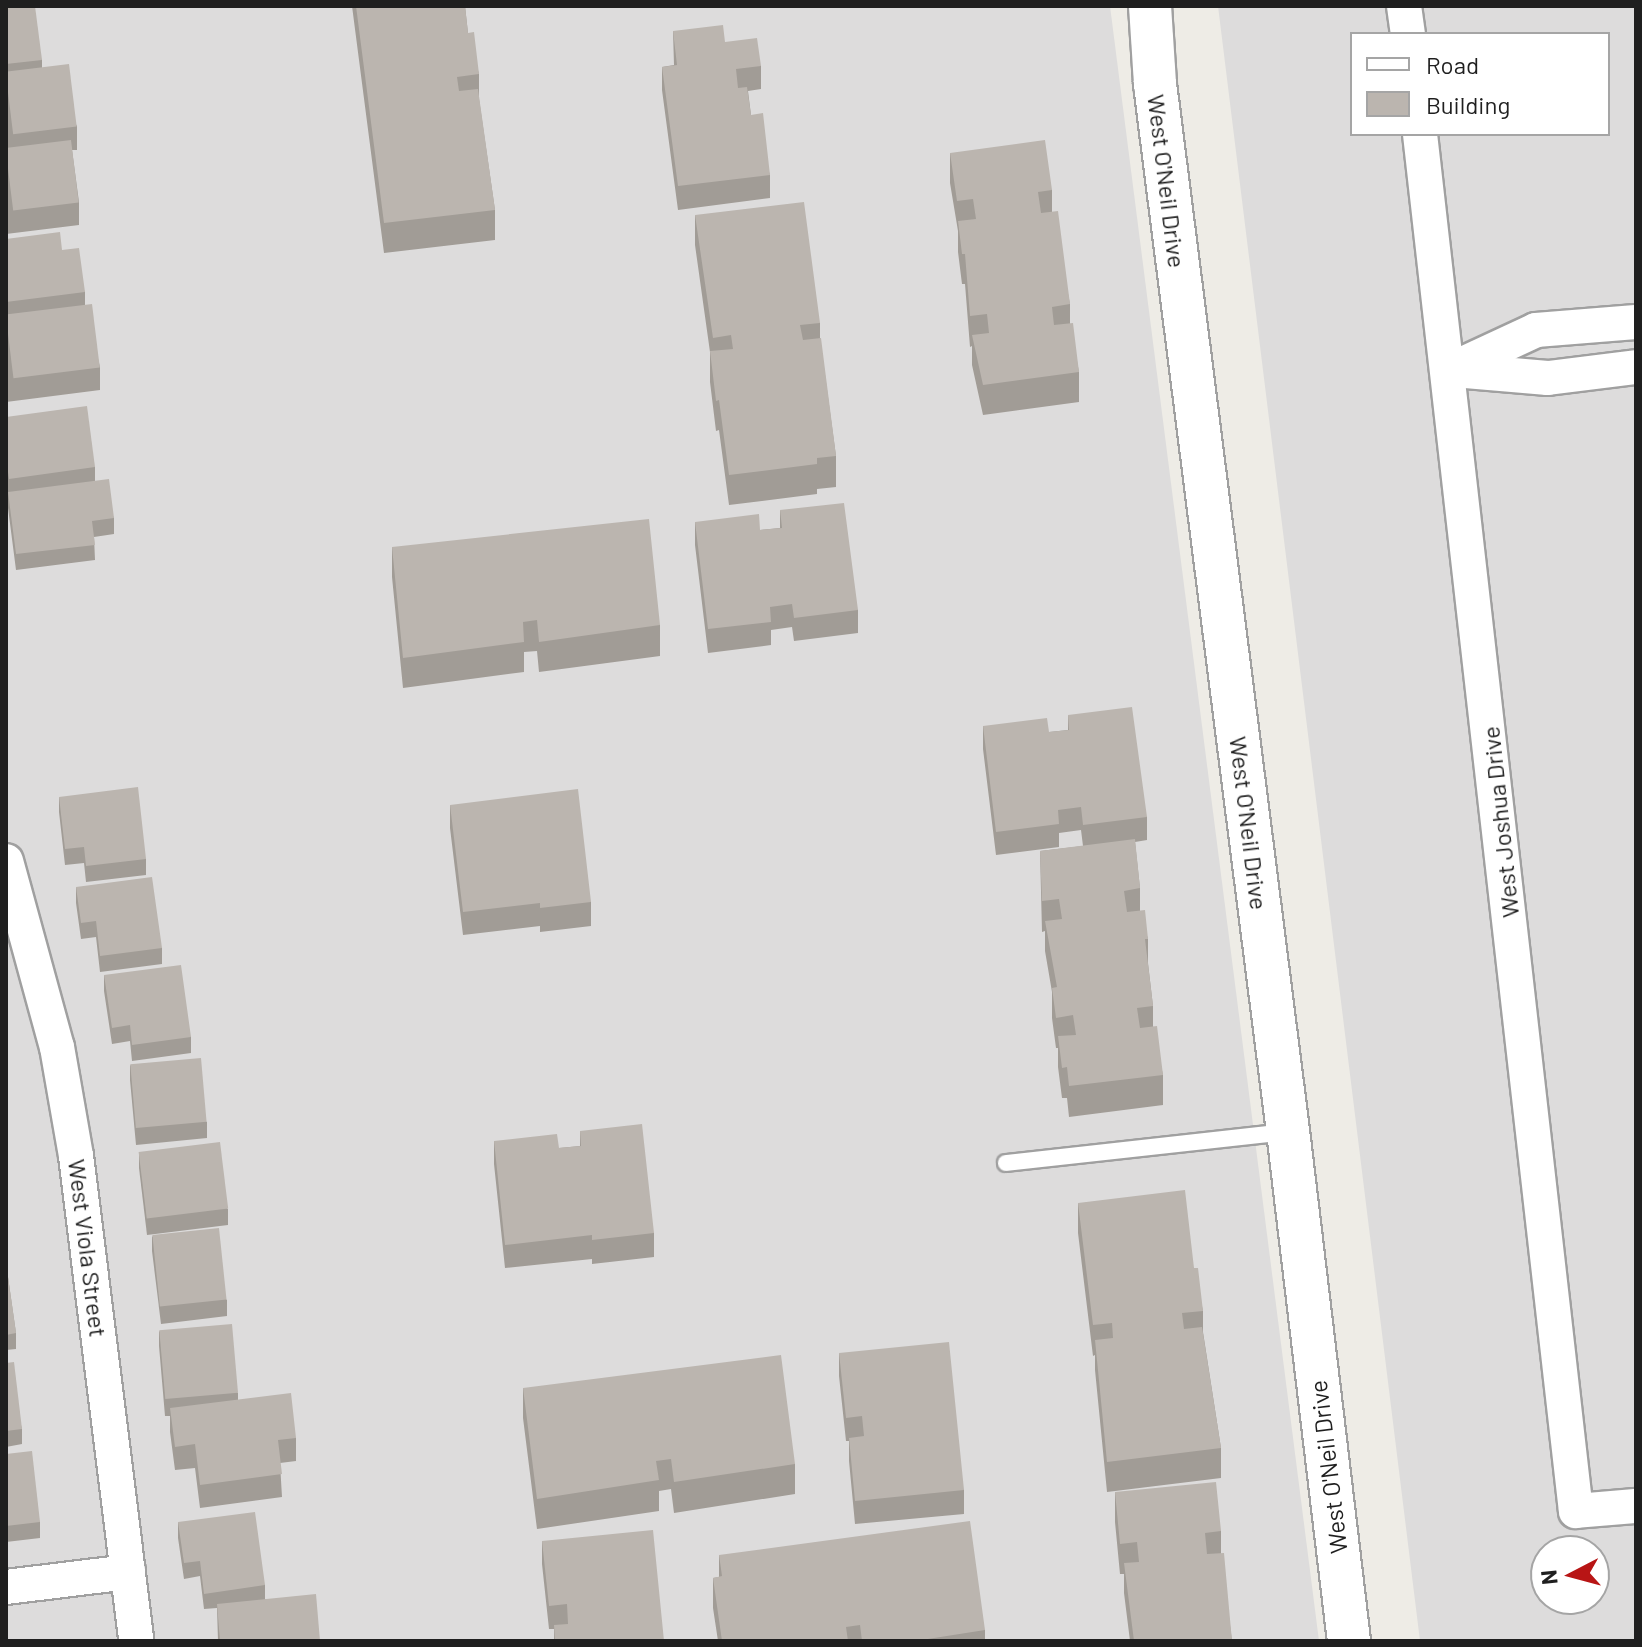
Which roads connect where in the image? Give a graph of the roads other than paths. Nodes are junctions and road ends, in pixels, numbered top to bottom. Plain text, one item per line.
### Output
1 (1150, 6) edge
2 (1404, 6) edge
3 (1408, 32) edge
4 (1420, 136) edge
5 (1636, 322) edge
6 (1636, 367) edge
7 (1450, 370) junction
8 (6, 861) edge
9 (1288, 1131) junction
10 (1006, 1163) dead end
11 (1636, 1506) edge
12 (128, 1572) junction
13 (6, 1587) edge
14 (136, 1641) edge
15 (1349, 1641) edge

1 - 9 street, West O'Neil Drive
2 - 3 street
4 - 7 street, West Joshua Drive
5 - 7 street
6 - 7 street
7 - 11 street, West Joshua Drive
8 - 12 street, West Viola Street
9 - 10 lane
9 - 15 street, West O'Neil Drive
12 - 13 street
12 - 14 street, West Viola Street

